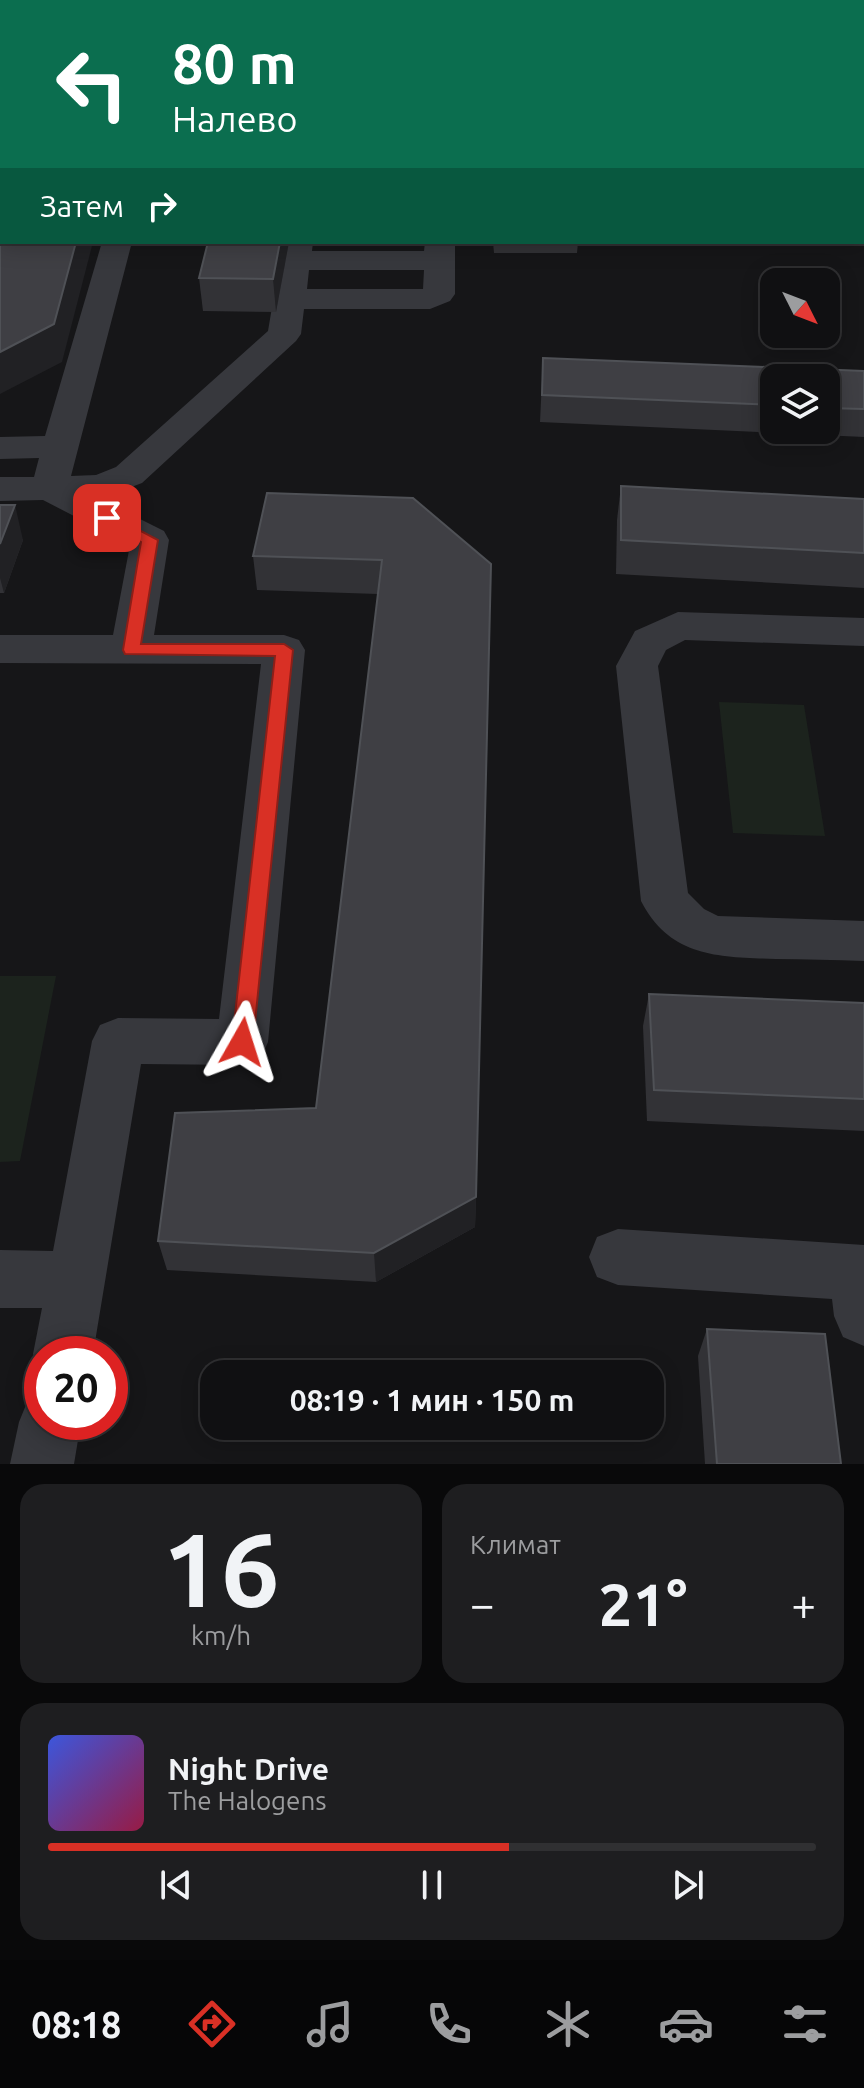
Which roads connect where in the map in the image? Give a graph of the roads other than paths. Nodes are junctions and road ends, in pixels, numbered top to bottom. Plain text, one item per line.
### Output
1 (116, 244) edge
2 (297, 251) edge
3 (440, 251) edge
4 (290, 299) junction
5 (60, 447) junction
6 (0, 448) edge
7 (49, 488) junction
8 (0, 489) edge
9 (864, 632) edge
10 (0, 649) edge
11 (131, 650) junction
12 (864, 941) edge
13 (618, 1257) dead end
14 (0, 1279) edge
15 (77, 1280) junction
16 (862, 1287) edge
17 (66, 1336) edge
18 (47, 1440) edge
19 (42, 1464) edge

1 - 5 lane
2 - 3 lane
2 - 4 lane
3 - 4 lane
4 - 7 lane
5 - 6 lane
5 - 7 lane
7 - 8 lane
7 - 11 lane
9 - 12 lane
10 - 11 lane
11 - 15 lane
13 - 16 lane
14 - 15 lane
15 - 17 lane
18 - 19 lane

